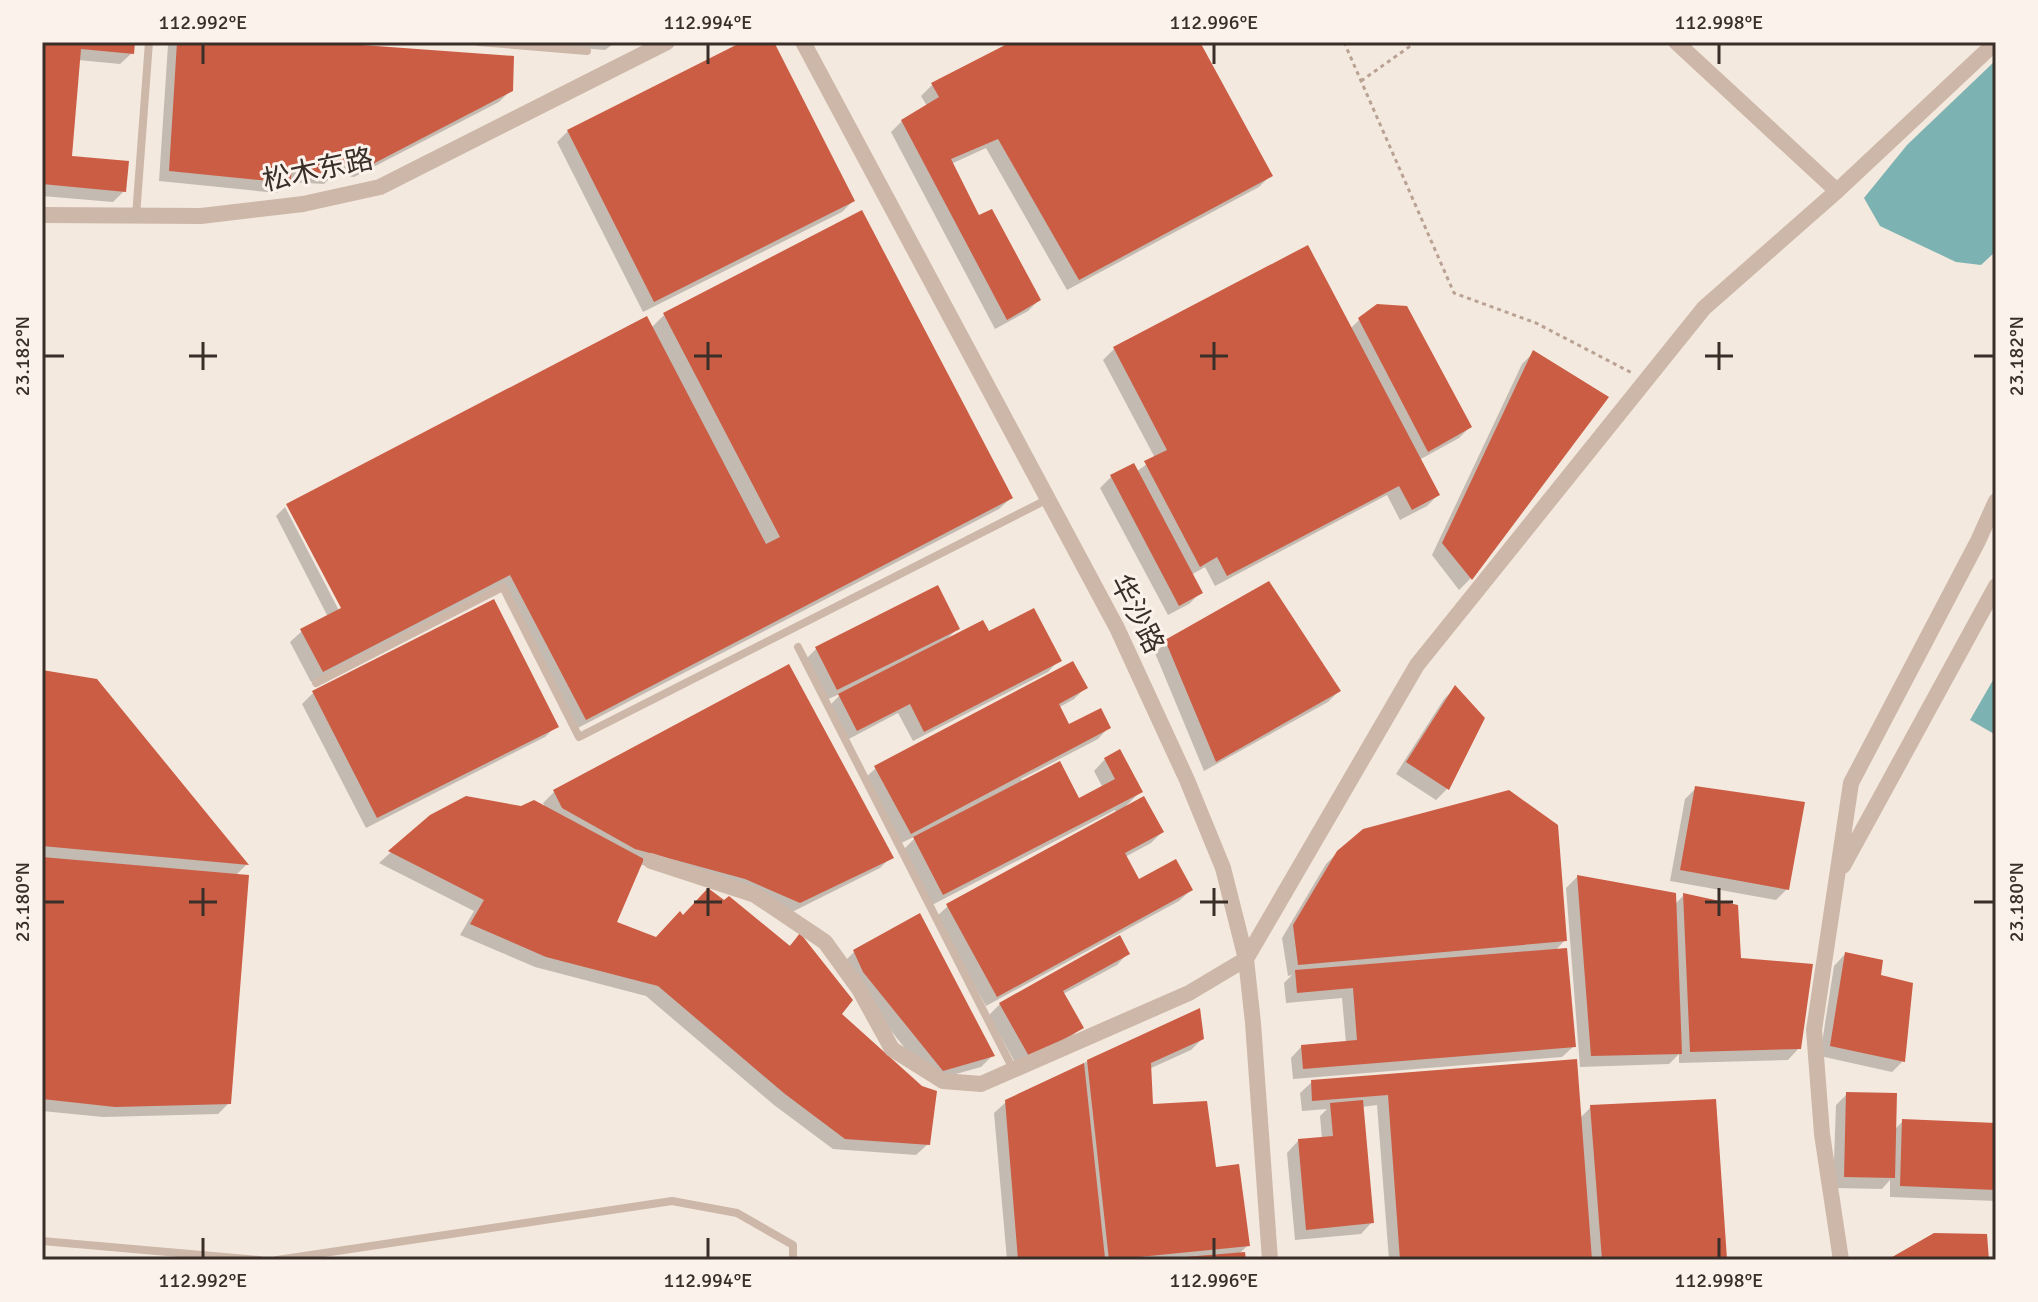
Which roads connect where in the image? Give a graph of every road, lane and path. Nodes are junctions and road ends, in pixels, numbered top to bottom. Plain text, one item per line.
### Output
1 (149, 42) edge
2 (479, 42) edge
3 (667, 42) edge
4 (803, 42) edge
5 (1344, 42) edge
6 (1416, 42) edge
7 (1676, 42) edge
8 (1996, 42) edge
9 (587, 51) dead end
10 (1361, 81) junction
11 (1837, 191) junction
12 (42, 215) edge
13 (136, 216) junction
14 (1647, 380) junction
15 (1048, 499) junction
16 (1996, 501) edge
17 (1996, 586) edge
18 (798, 647) dead end
19 (316, 683) dead end
20 (651, 861) dead end
21 (1837, 878) junction
22 (1246, 959) junction
23 (1014, 1070) junction
24 (42, 1241) edge
25 (346, 1250) junction
26 (259, 1260) edge
27 (277, 1260) edge
28 (345, 1260) edge
29 (793, 1260) edge
30 (1270, 1260) edge
31 (1841, 1260) edge

1 - 13 lane
2 - 9 lane
3 - 13 street, 松木东路
4 - 15 street, 华沙路
5 - 10 path
6 - 10 path
7 - 11 street
8 - 11 street
10 - 14 path
11 - 14 street
12 - 13 street, 松木东路
14 - 22 street
15 - 19 lane
15 - 22 street, 华沙路
16 - 21 street
17 - 21 street
18 - 23 lane
20 - 23 street
21 - 31 street
22 - 23 street
22 - 30 street, 华沙路
24 - 26 lane
25 - 27 lane
25 - 28 lane
25 - 29 lane

